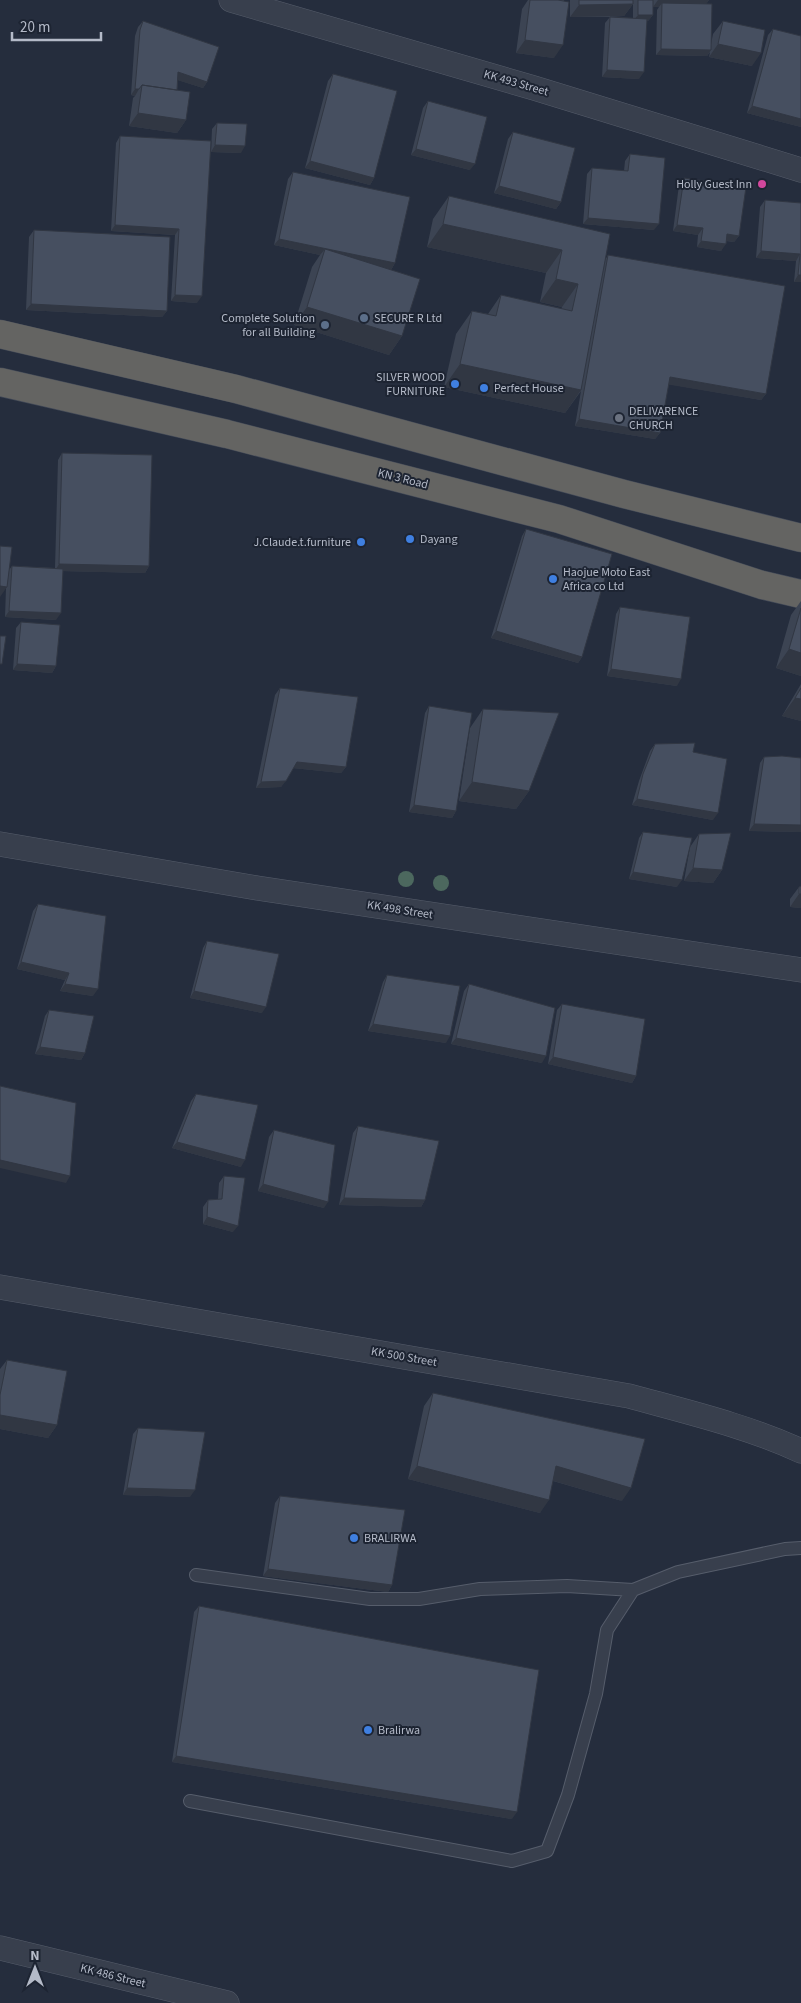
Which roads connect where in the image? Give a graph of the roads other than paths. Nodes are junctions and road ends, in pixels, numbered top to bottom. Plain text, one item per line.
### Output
1 (231, 0) edge
2 (801, 170) edge
3 (0, 334) edge
4 (0, 382) edge
5 (801, 538) edge
6 (801, 594) edge
7 (0, 844) edge
8 (801, 970) edge
9 (0, 1286) edge
10 (801, 1452) edge
11 (801, 1548) edge
12 (196, 1575) dead end
13 (633, 1590) junction
14 (190, 1801) dead end
15 (0, 1948) edge
16 (227, 2003) edge

1 - 2 street, KK 493 Street
3 - 5 highway
4 - 6 highway, KN 3 Road
7 - 8 street, KK 498 Street
9 - 10 street, KK 500 Street
11 - 13 lane
12 - 13 lane
13 - 14 lane
15 - 16 street, KK 486 Street

